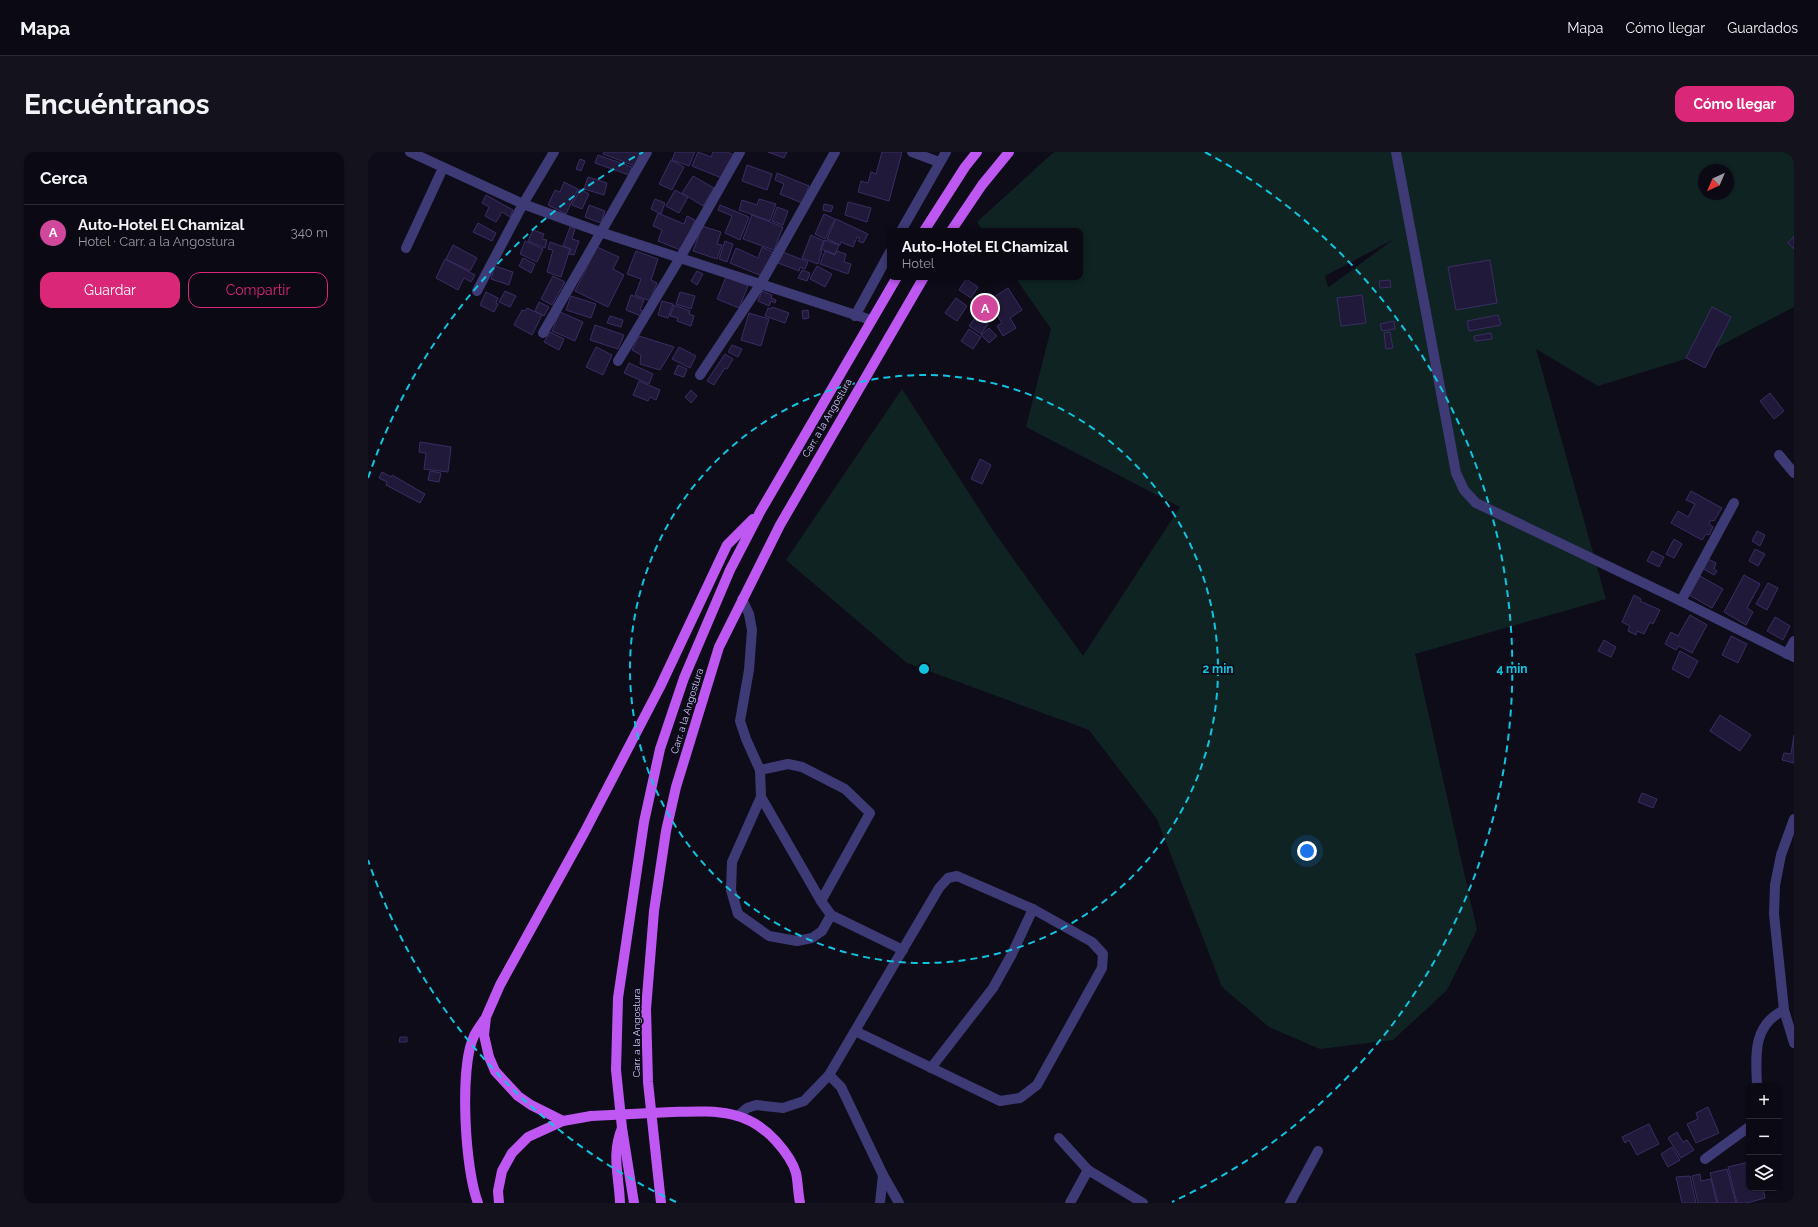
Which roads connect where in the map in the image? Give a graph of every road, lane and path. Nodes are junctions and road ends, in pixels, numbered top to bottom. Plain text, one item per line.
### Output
1 (410, 152) edge
2 (554, 152) edge
3 (647, 152) edge
4 (740, 152) edge
5 (835, 152) edge
6 (912, 152) edge
7 (946, 152) edge
8 (977, 152) edge
9 (1009, 152) edge
10 (1396, 152) edge
11 (939, 162) junction
12 (443, 168) junction
13 (523, 204) junction
14 (903, 228) edge
15 (926, 228) edge
16 (952, 228) edge
17 (600, 232) junction
18 (406, 248) dead end
19 (887, 257) edge
20 (680, 258) junction
21 (895, 280) edge
22 (922, 280) edge
23 (760, 285) junction
24 (477, 291) dead end
25 (855, 316) junction
26 (871, 320) junction
27 (543, 333) dead end
28 (618, 361) dead end
29 (700, 375) dead end
30 (1779, 455) dead end
31 (1794, 473) edge
32 (1734, 503) dead end
33 (760, 512) junction
34 (742, 599) junction
35 (1681, 601) junction
36 (1794, 641) edge
37 (1790, 656) edge
38 (760, 770) junction
39 (761, 797) junction
40 (1794, 819) edge
41 (820, 901) junction
42 (1033, 909) junction
43 (832, 915) junction
44 (903, 950) junction
45 (1784, 1010) junction
46 (486, 1017) junction
47 (855, 1031) junction
48 (1794, 1043) edge
49 (932, 1068) junction
50 (829, 1075) junction
51 (1757, 1083) edge
52 (739, 1115) junction
53 (563, 1121) junction
54 (622, 1128) junction
55 (1746, 1129) edge
56 (1059, 1138) dead end
57 (1318, 1151) dead end
58 (1705, 1159) dead end
59 (1088, 1170) junction
60 (883, 1175) junction
61 (478, 1203) edge
62 (499, 1203) edge
63 (620, 1203) edge
64 (634, 1203) edge
65 (661, 1203) edge
66 (800, 1203) edge
67 (880, 1203) edge
68 (899, 1203) edge
69 (1070, 1203) edge
70 (1143, 1203) edge
71 (1290, 1203) edge

1 - 12 street
2 - 13 street
3 - 17 street
4 - 20 street
5 - 23 street
6 - 11 street
7 - 11 street
8 - 15 main road
9 - 16 main road
10 - 35 street
11 - 14 street
12 - 13 street
12 - 18 street
13 - 17 street
13 - 24 street
17 - 20 street
17 - 27 street
19 - 25 street
20 - 23 street
20 - 28 street
21 - 26 main road, Carr. a la Angostura
22 - 34 main road, Carr. a la Angostura
23 - 25 street
23 - 29 street
25 - 26 street
26 - 33 main road, Carr. a la Angostura
30 - 31 street
32 - 35 street
33 - 46 main road
33 - 54 main road, Carr. a la Angostura
34 - 38 street
34 - 65 main road, Carr. a la Angostura
35 - 37 street
36 - 37 street
38 - 39 street
38 - 41 street
39 - 41 street
39 - 43 street
40 - 45 street
41 - 43 street
42 - 44 street
42 - 49 street
42 - 49 street
43 - 44 street
44 - 47 street
45 - 48 street
45 - 51 street
46 - 53 main road
46 - 61 main road
47 - 49 street
47 - 50 street
50 - 52 street
50 - 60 street
52 - 53 main road, bridge
52 - 66 main road
53 - 62 main road
54 - 63 main road
54 - 64 main road, Carr. a la Angostura
55 - 58 street
56 - 59 street
57 - 71 street
59 - 69 street
59 - 70 street
60 - 67 street
60 - 68 street

